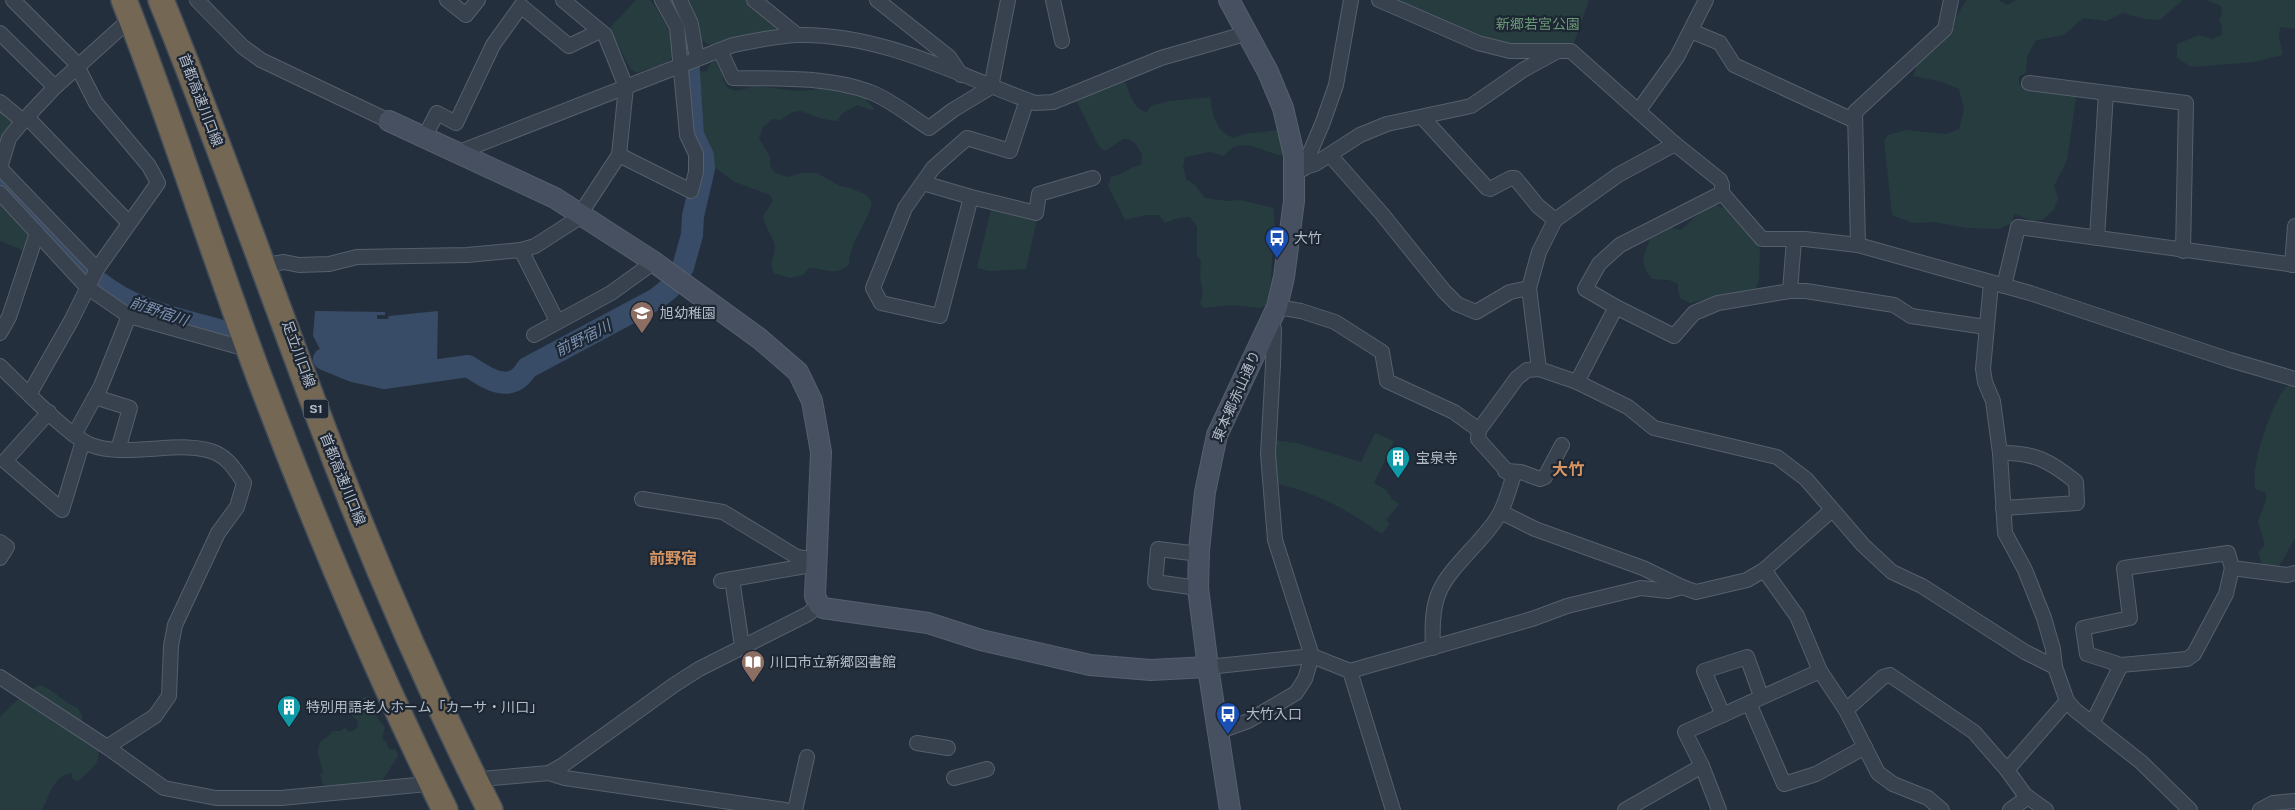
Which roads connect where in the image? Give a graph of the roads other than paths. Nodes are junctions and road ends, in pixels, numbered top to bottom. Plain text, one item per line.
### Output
1 (13, 0) edge
2 (119, 0) edge
3 (151, 0) edge
4 (162, 0) edge
5 (171, 0) edge
6 (197, 0) edge
7 (447, 0) edge
8 (478, 0) edge
9 (563, 0) edge
10 (662, 0) edge
11 (680, 0) edge
12 (754, 0) edge
13 (878, 0) edge
14 (1008, 0) edge
15 (1053, 0) edge
16 (1229, 0) edge
17 (1351, 0) edge
18 (1379, 0) edge
19 (1706, 0) edge
20 (1951, 0) edge
21 (128, 7) edge
22 (1691, 30) junction
23 (600, 31) junction
24 (0, 33) edge
25 (1248, 33) junction
26 (797, 35) junction
27 (1062, 41) dead end
28 (720, 50) junction
29 (1557, 51) junction
30 (697, 59) junction
31 (681, 65) junction
32 (76, 69) junction
33 (961, 75) junction
34 (2029, 83) dead end
35 (56, 87) junction
36 (626, 87) junction
37 (991, 87) junction
38 (177, 90) junction
39 (2106, 93) junction
40 (1026, 100) junction
41 (0, 102) edge
42 (1639, 110) junction
43 (1423, 118) junction
44 (25, 119) junction
45 (1855, 121) junction
46 (389, 122) joint
47 (424, 138) junction
48 (1675, 144) junction
49 (457, 153) junction
50 (619, 155) junction
51 (1330, 155) junction
52 (0, 168) edge
53 (1298, 170) junction
54 (1093, 178) dead end
55 (923, 183) junction
56 (0, 193) edge
57 (1722, 193) junction
58 (971, 197) junction
59 (581, 215) junction
60 (1555, 220) junction
61 (129, 223) junction
62 (2295, 226) edge
63 (37, 234) junction
64 (2097, 238) junction
65 (1794, 240) junction
66 (1858, 245) junction
67 (521, 250) junction
68 (2183, 251) junction
69 (654, 262) junction
70 (266, 265) junction
71 (2294, 265) edge
72 (97, 269) junction
73 (1998, 284) junction
74 (87, 287) junction
75 (1529, 288) junction
76 (1790, 291) junction
77 (1616, 307) junction
78 (1274, 314) junction
79 (129, 316) junction
80 (557, 321) junction
81 (1986, 327) junction
82 (0, 334) edge
83 (534, 335) dead end
84 (243, 348) junction
85 (0, 366) edge
86 (1539, 369) junction
87 (2295, 379) edge
88 (1578, 382) junction
89 (30, 393) junction
90 (94, 398) junction
91 (49, 412) junction
92 (1479, 430) junction
93 (78, 438) junction
94 (1562, 444) dead end
95 (118, 450) junction
96 (2000, 453) junction
97 (1505, 471) junction
98 (642, 499) dead end
99 (2002, 508) junction
100 (1832, 510) junction
101 (1501, 512) junction
102 (0, 542) edge
103 (1199, 554) junction
104 (0, 558) edge
105 (817, 562) junction
106 (2232, 568) junction
107 (1764, 570) junction
108 (2295, 573) edge
109 (1682, 587) junction
110 (1198, 588) junction
111 (819, 605) junction
112 (742, 646) junction
113 (1433, 648) junction
114 (1312, 656) junction
115 (2121, 666) junction
116 (1208, 667) junction
117 (2055, 667) junction
118 (1350, 671) junction
119 (1820, 671) junction
120 (0, 677) edge
121 (392, 696) junction
122 (1755, 699) junction
123 (2068, 701) junction
124 (1846, 710) junction
125 (1722, 715) junction
126 (2092, 724) junction
127 (1218, 732) junction
128 (917, 743) dead end
129 (107, 747) junction
130 (1865, 747) junction
131 (948, 748) dead end
132 (807, 758) dead end
133 (1702, 766) junction
134 (987, 769) dead end
135 (2007, 770) junction
136 (549, 772) junction
137 (954, 778) dead end
138 (480, 779) junction
139 (427, 784) junction
140 (2028, 797) junction
141 (2295, 801) edge
142 (440, 810) edge
143 (445, 810) edge
144 (478, 810) edge
145 (490, 810) edge
146 (496, 810) edge
147 (784, 810) edge
148 (795, 810) edge
149 (1230, 810) edge
150 (1393, 810) edge
151 (1625, 810) edge
152 (1719, 810) edge
153 (1942, 810) edge
154 (2010, 810) edge
155 (2046, 810) edge
156 (2190, 810) edge
157 (2260, 810) edge

1 - 32 street
2 - 21 street
3 - 38 highway
4 - 145 highway, 首都高速川口線 / S1
5 - 70 street, 足立川口線
6 - 46 street
7 - 8 street
9 - 23 street
10 - 31 street
11 - 30 street
12 - 26 street
13 - 33 street
14 - 37 street
15 - 27 street
16 - 25 street, 東本郷赤山通り
17 - 53 street
18 - 29 street
19 - 22 street
20 - 45 street
21 - 32 street
21 - 38 highway
21 - 84 street
21 - 121 highway
22 - 42 street
22 - 45 street
23 - 36 street
23 - 47 street
24 - 35 street
25 - 40 street
25 - 53 street, 東本郷赤山通り
26 - 28 street
26 - 33 street
28 - 30 street
28 - 37 street
29 - 42 street
29 - 43 street
30 - 31 street
31 - 36 street
31 - 50 street
32 - 35 street
32 - 61 street
33 - 37 street
34 - 39 street
35 - 44 street
36 - 49 street
36 - 50 street
37 - 40 street
38 - 121 highway
38 - 144 highway
39 - 64 street
39 - 68 street
40 - 55 street
41 - 44 street
42 - 48 street
43 - 51 street
43 - 60 street
44 - 52 street
44 - 61 street
45 - 66 street
46 - 47 street
47 - 49 street
48 - 57 street
48 - 60 street
49 - 59 street
50 - 59 street
51 - 53 street
51 - 75 street
52 - 72 street
53 - 78 street, 東本郷赤山通り
54 - 58 street
55 - 58 street
55 - 58 street
56 - 63 street
57 - 65 street
57 - 77 street
59 - 67 street
59 - 69 street
60 - 75 street
61 - 72 street
62 - 71 street
63 - 74 street
63 - 82 street
64 - 68 street
64 - 73 street
65 - 66 street
65 - 76 street
66 - 73 street
67 - 70 street
67 - 80 street
68 - 71 street
69 - 80 street
69 - 105 street
70 - 138 street, 足立川口線
72 - 74 street
73 - 81 street
73 - 87 street
74 - 79 street
74 - 89 street
75 - 86 street
76 - 77 street
76 - 81 street
77 - 88 street
78 - 92 street
78 - 103 street, 東本郷赤山通り
78 - 114 street
79 - 84 street
79 - 90 street
80 - 83 street
81 - 96 street
84 - 139 street
85 - 89 street
86 - 88 street
86 - 92 street
88 - 100 street
89 - 91 street
90 - 93 street
90 - 95 street
91 - 93 street
91 - 93 street
92 - 97 street
93 - 95 street
94 - 97 street
95 - 129 street
96 - 99 street
96 - 99 street
97 - 101 street
98 - 105 street
99 - 117 street
100 - 107 street
100 - 117 street
101 - 109 street
101 - 113 street
102 - 104 street
103 - 110 street, 東本郷赤山通り
103 - 110 street
105 - 111 street
105 - 112 street
106 - 108 street
106 - 115 street
106 - 115 street
107 - 109 street
107 - 119 street
109 - 113 street
110 - 116 street, 東本郷赤山通り
111 - 112 street
111 - 116 street
112 - 136 street
113 - 118 street
114 - 116 street
114 - 118 street
114 - 127 street
115 - 126 street
116 - 127 street, 東本郷赤山通り
117 - 123 street
118 - 150 street
119 - 122 street
119 - 124 street
120 - 129 street
121 - 143 highway
122 - 125 street
122 - 125 street
122 - 130 street
123 - 126 street
123 - 135 street
124 - 130 street
124 - 135 street
125 - 133 street
126 - 156 street
127 - 149 street, 東本郷赤山通り
128 - 131 street
129 - 139 street
130 - 153 street
132 - 148 street
133 - 151 street
133 - 152 street
134 - 137 street
135 - 140 street
136 - 138 street
136 - 147 street
138 - 146 street, 足立川口線
139 - 142 street
140 - 154 street
140 - 155 street
141 - 157 street

